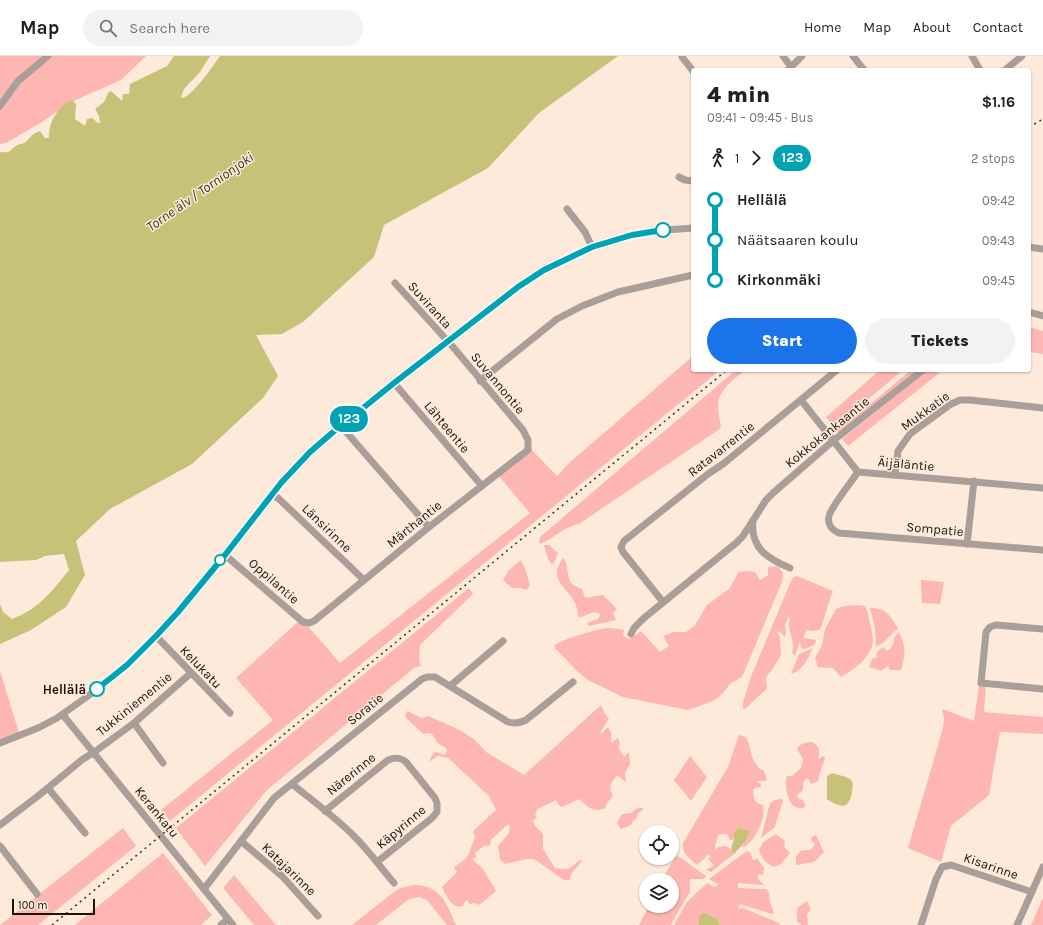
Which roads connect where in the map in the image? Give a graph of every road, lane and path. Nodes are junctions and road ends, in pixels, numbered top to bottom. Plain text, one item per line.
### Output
1 (48, 56) edge
2 (783, 56) edge
3 (802, 56) edge
4 (853, 56) edge
5 (972, 56) edge
6 (1022, 56) edge
7 (682, 57) dead end
8 (691, 68) edge
9 (790, 68) edge
10 (862, 68) edge
11 (979, 68) edge
12 (1008, 68) edge
13 (0, 106) edge
14 (679, 177) dead end
15 (691, 181) edge
16 (567, 209) dead end
17 (691, 228) edge
18 (592, 247) junction
19 (1031, 247) edge
20 (1043, 249) edge
21 (691, 275) edge
22 (395, 284) dead end
23 (1031, 313) edge
24 (1043, 316) edge
25 (448, 342) junction
26 (835, 372) edge
27 (920, 372) edge
28 (480, 381) junction
29 (394, 383) junction
30 (801, 400) junction
31 (1043, 408) edge
32 (341, 426) junction
33 (528, 440) joint
34 (834, 440) junction
35 (858, 472) junction
36 (895, 475) junction
37 (974, 481) junction
38 (482, 486) junction
39 (1043, 488) edge
40 (272, 494) junction
41 (754, 519) junction
42 (429, 527) junction
43 (967, 544) junction
44 (1043, 550) edge
45 (225, 555) junction
46 (790, 568) dead end
47 (364, 580) junction
48 (663, 602) junction
49 (309, 623) joint
50 (1043, 629) edge
51 (631, 634) dead end
52 (156, 636) junction
53 (503, 641) dead end
54 (191, 673) junction
55 (573, 682) dead end
56 (450, 686) junction
57 (1043, 689) edge
58 (230, 714) dead end
59 (62, 715) junction
60 (134, 723) junction
61 (0, 743) edge
62 (93, 753) junction
63 (163, 763) dead end
64 (292, 784) junction
65 (48, 788) junction
66 (438, 810) joint
67 (325, 811) junction
68 (0, 825) edge
69 (85, 833) dead end
70 (241, 840) junction
71 (0, 846) edge
72 (377, 862) junction
73 (1043, 867) edge
74 (394, 884) dead end
75 (204, 888) junction
76 (1032, 892) junction
77 (37, 894) dead end
78 (318, 916) dead end
79 (228, 919) junction
80 (221, 925) edge
81 (234, 925) edge
82 (921, 925) edge
83 (1017, 925) edge

1 - 13 street
2 - 9 street
3 - 9 street
4 - 10 street
5 - 11 street
6 - 12 street
7 - 8 street
14 - 15 street
16 - 18 street
17 - 18 street
18 - 25 street
19 - 20 street
21 - 28 street
22 - 25 street, Suviranta
23 - 24 street
25 - 28 street, Suvannontie
25 - 29 street
26 - 30 street, Ratavarrentie
27 - 34 street, Kokkokankaantie
28 - 33 street, Suvannontie
29 - 32 street
29 - 38 street, Lähteentie
30 - 34 street, Äijäläntie
30 - 48 street, Ratavarrentie
31 - 36 street, Mukkatie
32 - 40 street
32 - 42 street
33 - 38 street, Märthantie
34 - 35 street, Äijäläntie
34 - 41 street, Kokkokankaantie
35 - 36 street, Äijäläntie
35 - 43 street, Sompatie
36 - 37 street, Äijäläntie
37 - 39 street, Äijäläntie
37 - 43 street
38 - 42 street, Märthantie
40 - 45 street
40 - 47 street, Länsirinne
41 - 46 street
41 - 48 street, Kokkokankaantie
42 - 47 street, Märthantie
43 - 44 street, Sompatie
45 - 49 street, Oppilantie
45 - 52 street
47 - 49 street, Märthantie
48 - 51 street, Kokkokankaantie
50 - 57 street
52 - 54 street, Kelukatu
52 - 59 street
53 - 56 street
54 - 58 street, Kelukatu
54 - 60 street, Tukkiniementie
55 - 56 street, Soratie
56 - 64 street, Soratie
59 - 61 street
59 - 62 street, Kerankatu
60 - 62 street, Tukkiniementie
60 - 63 street
62 - 65 street, Tukkiniementie
62 - 75 street, Kerankatu
64 - 67 street, Käpyrinne
64 - 70 street, Soratie
65 - 68 street, Tukkiniementie
65 - 69 street
66 - 67 street, Närerinne
66 - 72 street, Käpyrinne
67 - 72 street, Käpyrinne
70 - 75 street, Soratie
70 - 78 street, Katajarinne
71 - 77 street
72 - 74 street, Käpyrinne
73 - 76 street
75 - 79 street, Kerankatu
76 - 82 street, Kisarinne
76 - 83 street
79 - 80 street
79 - 81 street, Kerankatu

